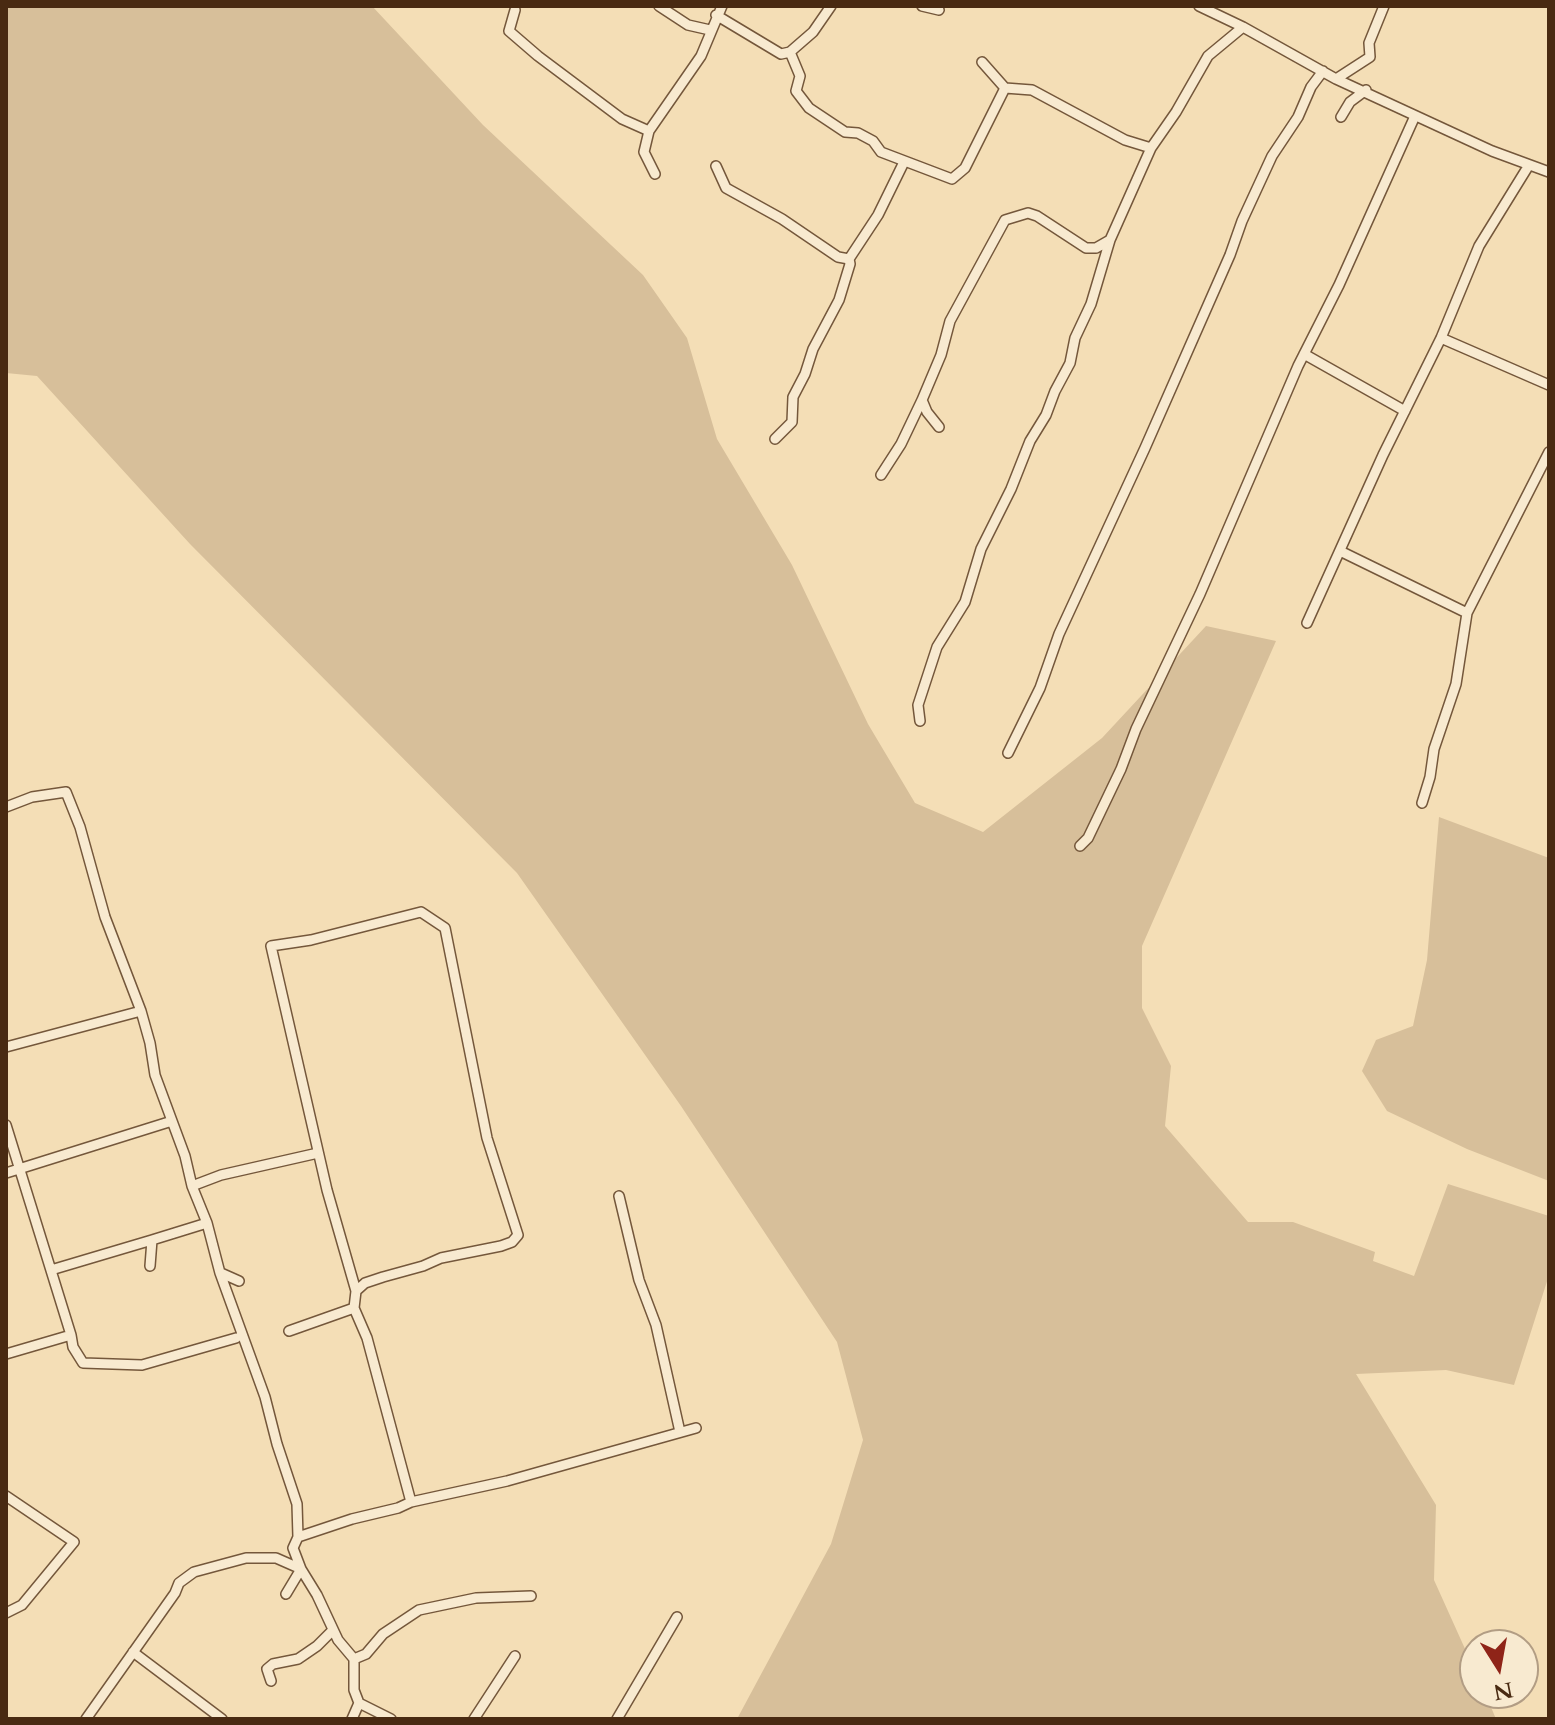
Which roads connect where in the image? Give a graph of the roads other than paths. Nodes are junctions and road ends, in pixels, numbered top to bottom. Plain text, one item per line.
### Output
1 (659, 6) edge
2 (831, 6) edge
3 (922, 6) edge
4 (1199, 6) edge
5 (1384, 6) edge
6 (515, 10) dead end
7 (719, 10) edge
8 (939, 10) dead end
9 (1243, 27) junction
10 (710, 30) junction
11 (790, 52) junction
12 (982, 62) dead end
13 (1323, 71) junction
14 (1336, 79) junction
15 (1005, 88) junction
16 (1366, 90) junction
17 (1415, 116) junction
18 (1341, 117) dead end
19 (649, 131) junction
20 (1151, 148) junction
21 (904, 162) junction
22 (1529, 165) junction
23 (716, 166) dead end
24 (1549, 172) edge
25 (655, 174) dead end
26 (1110, 240) junction
27 (849, 259) junction
28 (1441, 338) junction
29 (1304, 354) junction
30 (1549, 385) edge
31 (922, 400) junction
32 (1405, 411) junction
33 (939, 427) dead end
34 (775, 439) dead end
35 (1549, 452) edge
36 (881, 475) dead end
37 (1340, 551) junction
38 (1467, 613) junction
39 (1307, 623) dead end
40 (920, 721) dead end
41 (1008, 753) dead end
42 (1422, 803) dead end
43 (6, 807) edge
44 (1080, 846) dead end
45 (141, 1011) junction
46 (6, 1047) edge
47 (172, 1121) junction
48 (6, 1125) edge
49 (318, 1153) junction
50 (20, 1169) junction
51 (6, 1173) edge
52 (192, 1186) junction
53 (619, 1196) dead end
54 (207, 1223) junction
55 (152, 1240) junction
56 (150, 1266) dead end
57 (51, 1270) junction
58 (220, 1273) junction
59 (239, 1281) dead end
60 (356, 1291) junction
61 (354, 1308) junction
62 (289, 1331) dead end
63 (71, 1335) junction
64 (236, 1338) dead end
65 (6, 1354) edge
66 (696, 1428) dead end
67 (680, 1432) junction
68 (6, 1496) edge
69 (411, 1502) junction
70 (298, 1537) junction
71 (293, 1548) junction
72 (276, 1558) junction
73 (301, 1569) junction
74 (286, 1594) dead end
75 (531, 1596) dead end
76 (6, 1613) edge
77 (677, 1617) dead end
78 (333, 1630) junction
79 (133, 1652) junction
80 (515, 1656) dead end
81 (354, 1659) junction
82 (271, 1681) dead end
83 (359, 1703) junction
84 (86, 1719) edge
85 (222, 1719) edge
86 (352, 1719) edge
87 (391, 1719) edge
88 (474, 1719) edge
89 (617, 1719) edge

1 - 10 street
2 - 11 street
3 - 8 street
4 - 9 street
5 - 14 street
6 - 19 street
7 - 10 street
7 - 11 street
9 - 13 street
9 - 20 street
10 - 19 street
11 - 21 street
12 - 15 street
13 - 14 street
13 - 41 street
14 - 16 street
15 - 20 street
15 - 21 street
16 - 17 street
16 - 18 street
17 - 22 street
17 - 29 street
19 - 25 street
20 - 26 street
21 - 27 street
22 - 24 street
22 - 28 street
23 - 27 street
26 - 31 street
26 - 40 street
27 - 34 street
28 - 30 street
28 - 32 street
29 - 32 street
29 - 44 street
31 - 33 street
31 - 36 street
32 - 37 street
35 - 38 street
37 - 38 street
37 - 39 street
38 - 42 street
43 - 45 street
45 - 46 street
45 - 47 street
47 - 50 street
47 - 52 street
48 - 50 street
49 - 52 street
49 - 60 street
49 - 60 street
50 - 51 street
50 - 57 street
52 - 54 street
53 - 67 street
54 - 55 street
54 - 58 street
55 - 56 street
55 - 57 street
57 - 63 street
58 - 59 street
58 - 70 street
60 - 61 street
61 - 62 street
61 - 69 street
63 - 64 street
63 - 65 street
66 - 67 street
67 - 69 street
68 - 76 street
69 - 70 street
70 - 71 street
71 - 72 street
71 - 73 street
72 - 73 street
72 - 79 street
73 - 74 street
73 - 78 street
75 - 81 street
77 - 89 street
78 - 81 street
78 - 82 street
79 - 84 street
79 - 85 street
80 - 88 street
81 - 83 street
83 - 86 street
83 - 87 street

